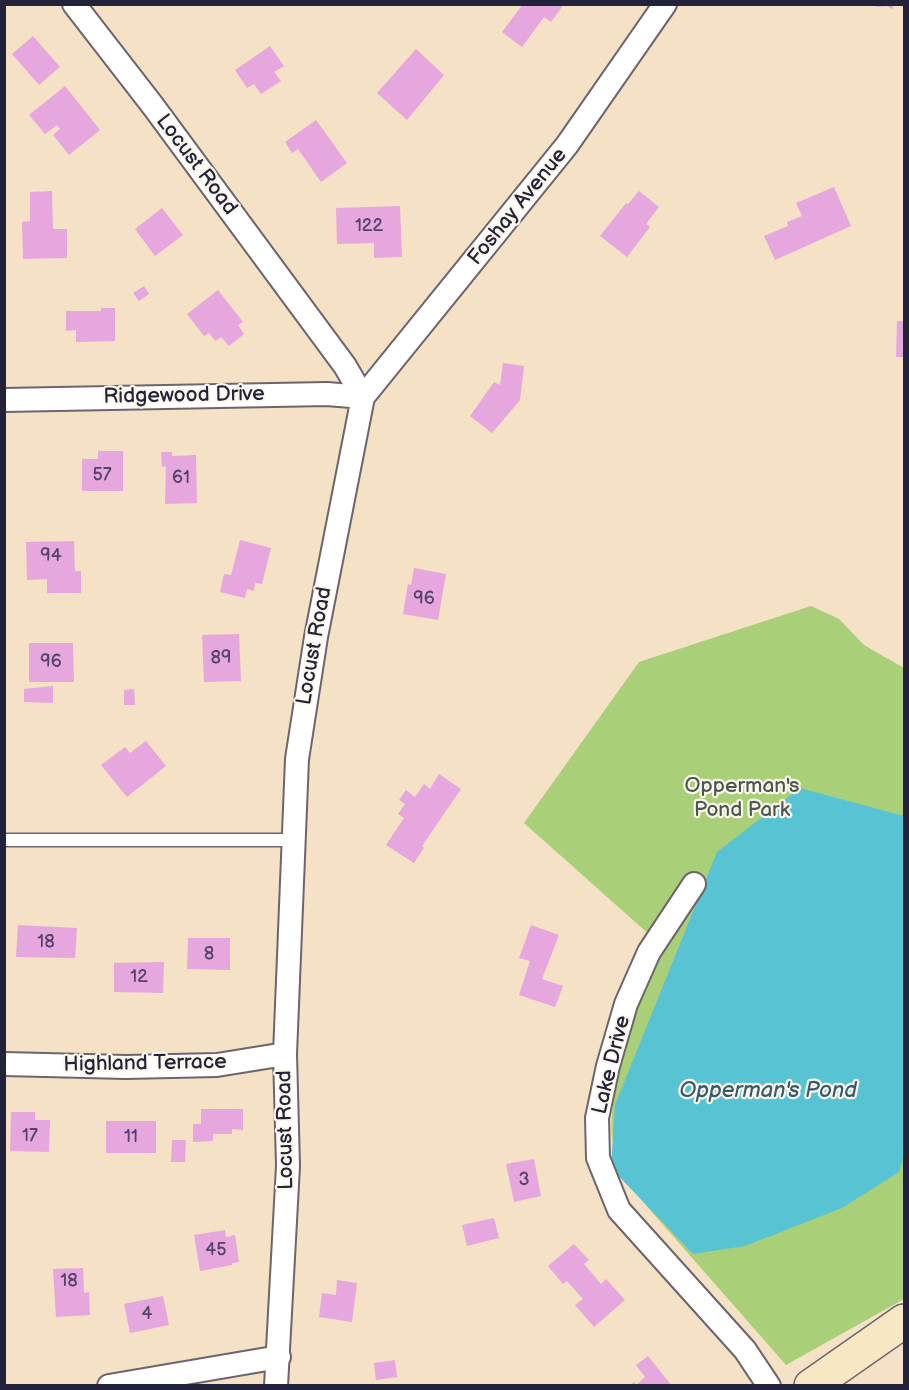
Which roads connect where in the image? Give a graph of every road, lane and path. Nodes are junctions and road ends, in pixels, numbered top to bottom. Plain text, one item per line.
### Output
1 (74, 4) edge
2 (645, 4) edge
3 (665, 4) edge
4 (648, 29) junction
5 (363, 397) junction
6 (4, 400) edge
7 (4, 840) edge
8 (293, 840) junction
9 (694, 884) dead end
10 (285, 1054) junction
11 (4, 1064) edge
12 (904, 1321) edge
13 (279, 1357) junction
14 (110, 1386) edge
15 (276, 1386) edge
16 (769, 1386) edge
17 (811, 1386) edge

1 - 5 street, Locust Road
2 - 4 street
3 - 4 street, Foshay Avenue
4 - 5 street, Foshay Avenue
5 - 6 street, Ridgewood Drive
5 - 8 street, Locust Road
7 - 8 lane
8 - 10 street, Locust Road
9 - 16 street, Lake Drive
10 - 11 street, Highland Terrace
10 - 13 street, Locust Road
12 - 17 main road
13 - 14 street
13 - 15 street, Locust Road

